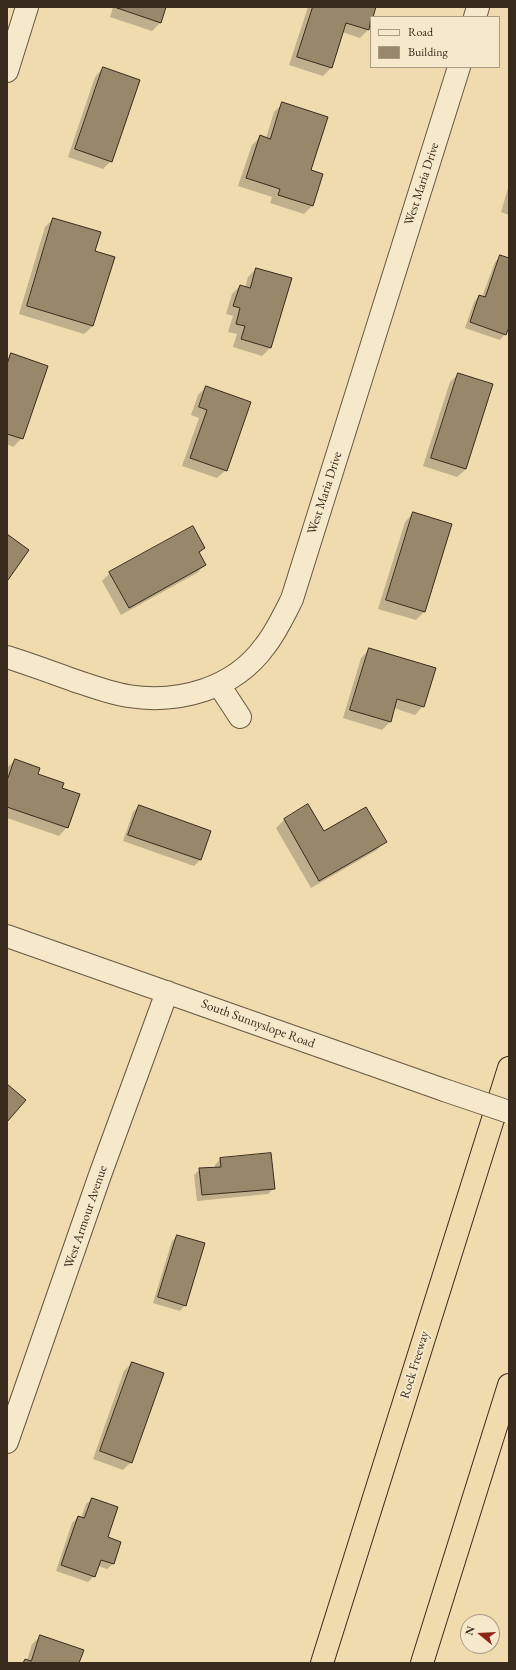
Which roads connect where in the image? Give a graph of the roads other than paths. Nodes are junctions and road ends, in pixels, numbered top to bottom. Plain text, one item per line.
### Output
1 (27, 7) edge
2 (459, 68) edge
3 (7, 71) edge
4 (7, 657) edge
5 (219, 685) junction
6 (240, 717) dead end
7 (7, 936) edge
8 (167, 992) junction
9 (509, 1068) edge
10 (509, 1112) edge
11 (509, 1385) edge
12 (7, 1442) edge
13 (322, 1663) edge
14 (422, 1663) edge

1 - 3 street
2 - 5 street, West Maria Drive
4 - 5 street, West Maria Drive
5 - 6 street
7 - 8 street, South Sunnyslope Road
8 - 10 street, South Sunnyslope Road, bridge
8 - 12 street, West Armour Avenue
9 - 13 highway, Rock Freeway
11 - 14 highway

